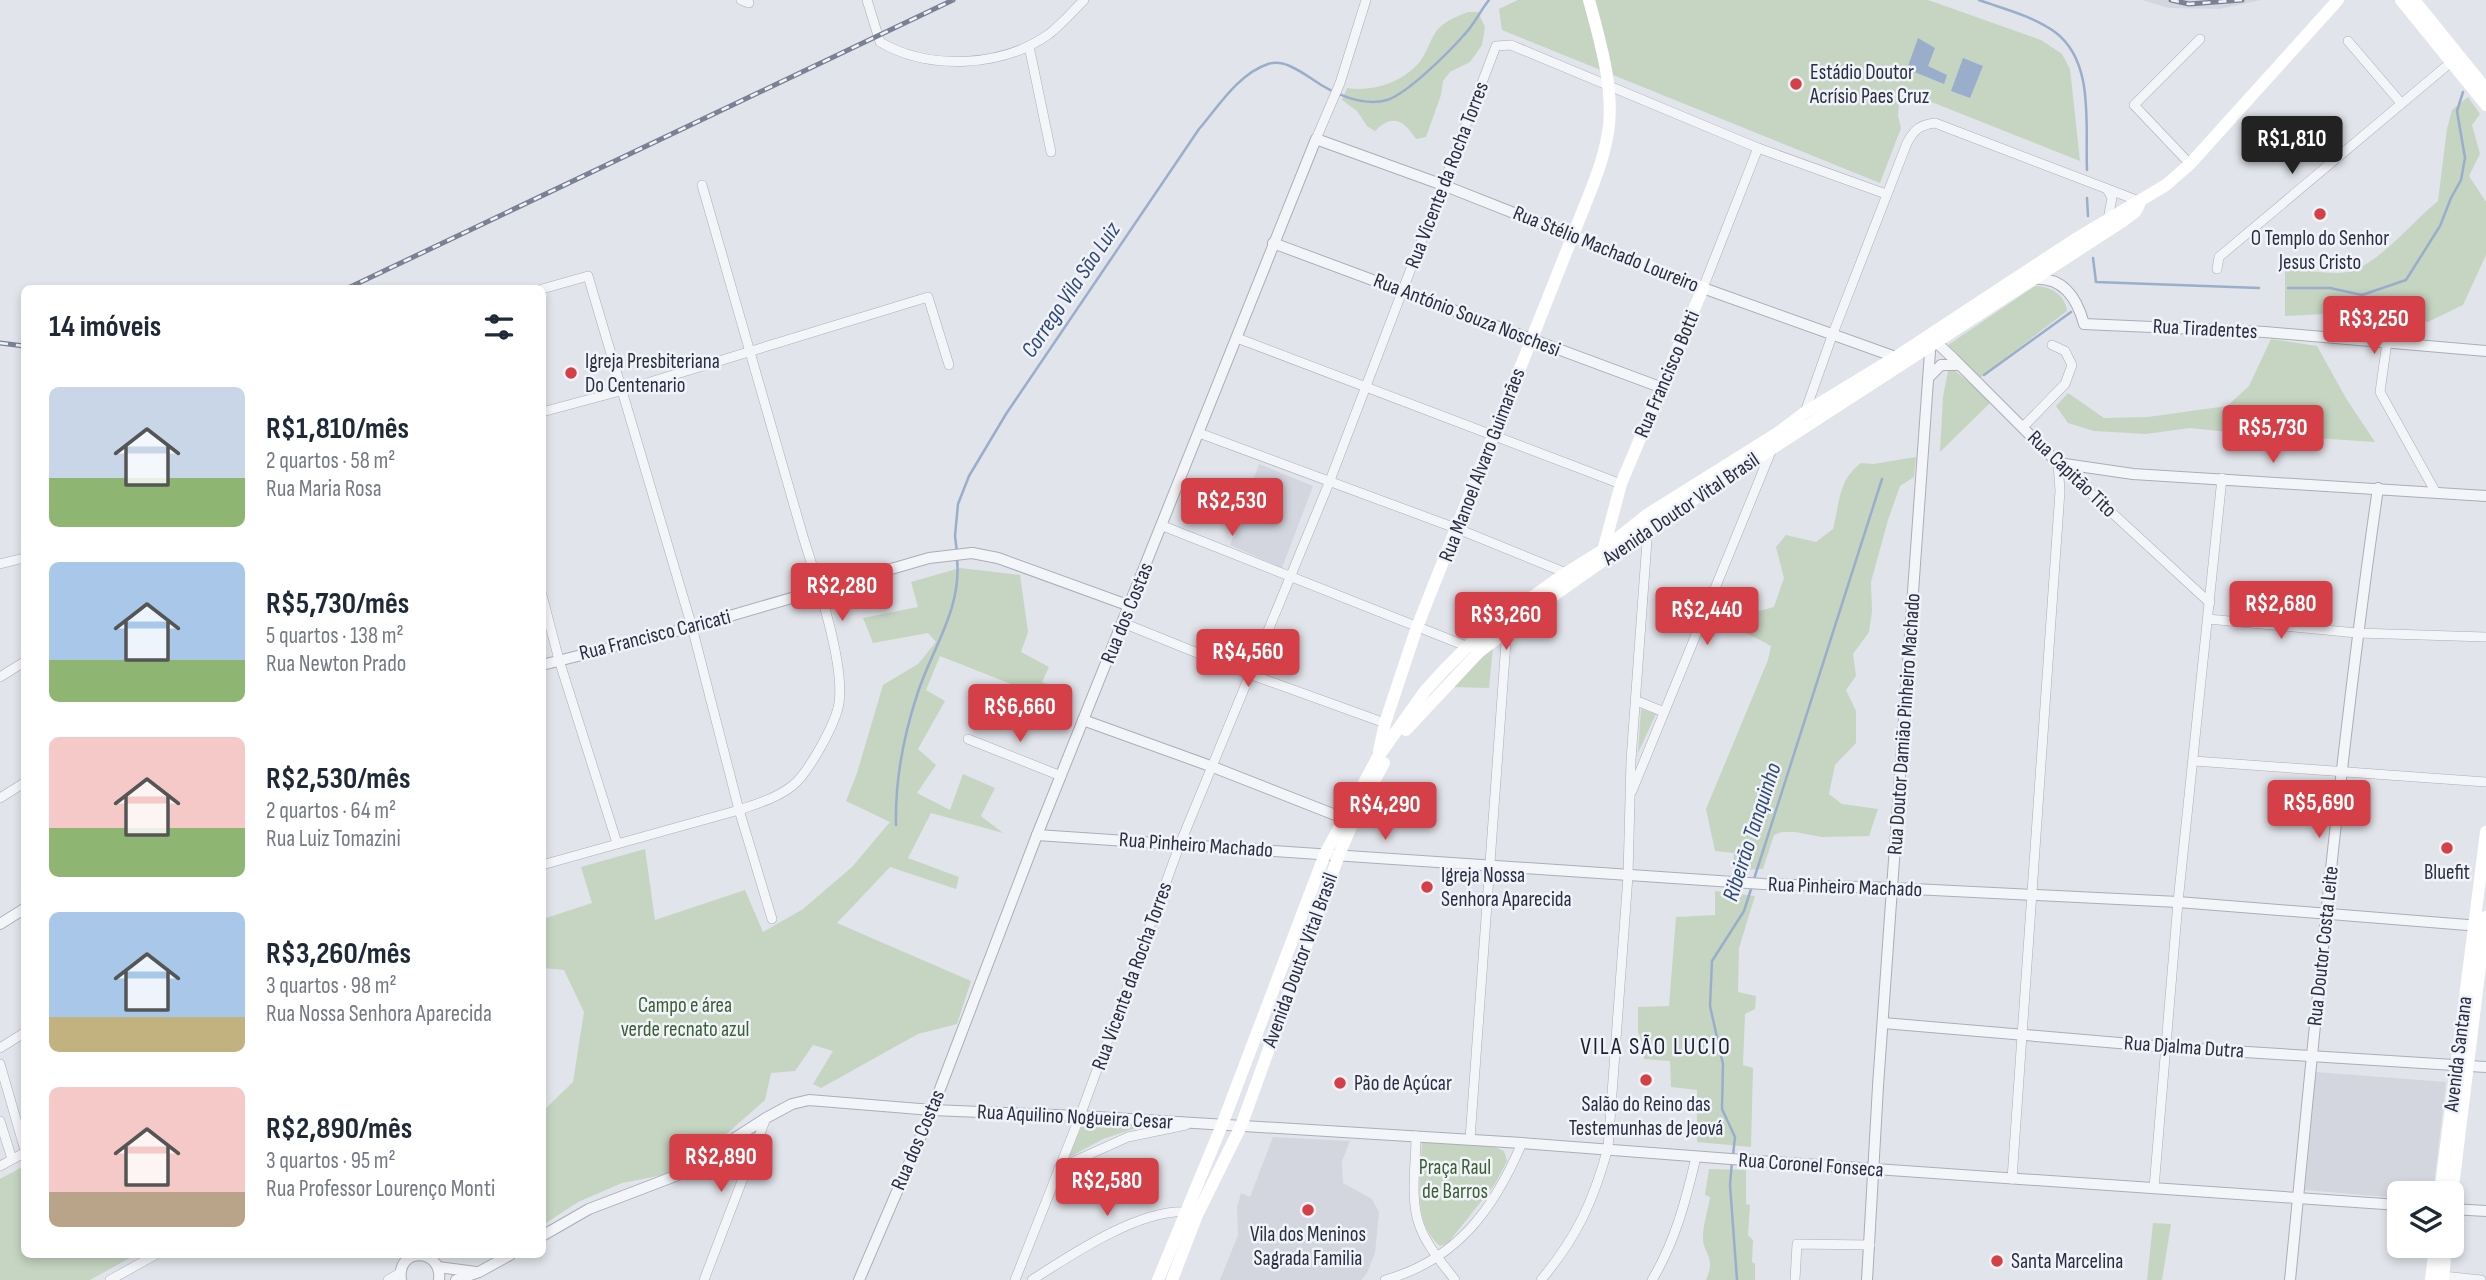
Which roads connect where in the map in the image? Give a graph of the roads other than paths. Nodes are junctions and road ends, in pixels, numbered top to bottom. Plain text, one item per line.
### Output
1 (1084, 0) edge
2 (1366, 0) edge
3 (1589, 0) edge
4 (2337, 0) edge
5 (2401, 0) edge
6 (2414, 0) edge
7 (868, 3) edge
8 (2200, 39) dead end
9 (2348, 41) dead end
10 (1029, 46) junction
11 (2450, 63) junction
12 (2486, 89) edge
13 (2401, 103) junction
14 (2486, 105) edge
15 (1317, 139) junction
16 (1758, 148) junction
17 (1051, 152) dead end
18 (2190, 164) junction
19 (702, 185) dead end
20 (1443, 185) junction
21 (2108, 189) junction
22 (1886, 194) junction
23 (2139, 201) junction
24 (2108, 223) junction
25 (1572, 236) junction
26 (1273, 243) junction
27 (2217, 269) dead end
28 (2033, 279) junction
29 (546, 288) edge
30 (1703, 288) junction
31 (1404, 290) junction
32 (1832, 336) junction
33 (1237, 338) junction
34 (1531, 340) junction
35 (1928, 342) junction
36 (2387, 342) junction
37 (2052, 345) dead end
38 (750, 351) junction
39 (2486, 351) edge
40 (1901, 359) junction
41 (949, 365) dead end
42 (1959, 365) junction
43 (1928, 378) junction
44 (1367, 387) junction
45 (1660, 387) junction
46 (624, 390) junction
47 (546, 411) edge
48 (1804, 413) junction
49 (2023, 426) junction
50 (1799, 431) junction
51 (1199, 433) junction
52 (1493, 437) junction
53 (1772, 449) junction
54 (1734, 460) junction
55 (2058, 463) junction
56 (1746, 468) junction
57 (2222, 478) junction
58 (1329, 483) junction
59 (1621, 484) junction
60 (1755, 487) junction
61 (2378, 488) junction
62 (2435, 491) junction
63 (2486, 496) edge
64 (1648, 514) junction
65 (1163, 526) junction
66 (1458, 529) junction
67 (1648, 529) junction
68 (1603, 550) junction
69 (21, 559) edge
70 (1600, 563) junction
71 (0, 564) edge
72 (1566, 573) junction
73 (1290, 577) junction
74 (819, 591) junction
75 (2210, 603) junction
76 (1130, 606) junction
77 (546, 610) edge
78 (1507, 615) junction
79 (2208, 619) junction
80 (1123, 623) junction
81 (692, 627) junction
82 (1417, 627) junction
83 (1507, 631) junction
84 (2357, 633) junction
85 (2486, 637) edge
86 (1473, 649) junction
87 (559, 660) junction
88 (21, 664) edge
89 (546, 664) edge
90 (1252, 675) junction
91 (0, 677) edge
92 (1637, 701) junction
93 (1664, 712) junction
94 (1083, 720) junction
95 (1385, 723) junction
96 (968, 739) dead end
97 (1647, 755) junction
98 (1378, 757) junction
99 (1631, 760) junction
100 (2194, 761) junction
101 (1213, 767) junction
102 (2341, 772) junction
103 (1061, 776) junction
104 (2486, 782) edge
105 (21, 785) edge
106 (1630, 796) junction
107 (0, 798) edge
108 (739, 810) junction
109 (1343, 818) junction
110 (2486, 832) edge
111 (1037, 835) junction
112 (617, 843) junction
113 (1180, 844) junction
114 (1325, 854) junction
115 (1339, 855) junction
116 (546, 864) edge
117 (1489, 864) junction
118 (1628, 876) junction
119 (1893, 888) junction
120 (2031, 896) junction
121 (2178, 902) junction
122 (21, 911) edge
123 (2327, 913) junction
124 (772, 919) dead end
125 (0, 924) edge
126 (2483, 924) edge
127 (1883, 1023) junction
128 (2022, 1034) junction
129 (21, 1035) edge
130 (2166, 1047) junction
131 (0, 1048) edge
132 (2312, 1056) junction
133 (0, 1064) edge
134 (2462, 1065) junction
135 (2486, 1067) edge
136 (932, 1110) junction
137 (1080, 1116) junction
138 (766, 1118) junction
139 (0, 1121) edge
140 (1189, 1124) junction
141 (1223, 1125) junction
142 (1241, 1126) junction
143 (1416, 1136) junction
144 (21, 1139) edge
145 (1470, 1139) junction
146 (1522, 1143) junction
147 (1608, 1148) junction
148 (21, 1152) edge
149 (1696, 1157) junction
150 (12, 1159) junction
151 (0, 1166) edge
152 (1059, 1167) junction
153 (1873, 1169) junction
154 (2012, 1179) junction
155 (2442, 1181) edge
156 (2453, 1181) edge
157 (2154, 1188) junction
158 (2298, 1197) junction
159 (2387, 1204) edge
160 (2464, 1210) edge
161 (2486, 1211) edge
162 (1191, 1213) junction
163 (546, 1234) edge
164 (1870, 1245) junction
165 (150, 1258) edge
166 (505, 1258) edge
167 (1438, 1258) junction
168 (2436, 1258) edge
169 (2443, 1258) edge
170 (436, 1261) edge
171 (401, 1268) edge
172 (479, 1272) junction
173 (2439, 1279) edge
174 (110, 1280) edge
175 (388, 1280) edge
176 (439, 1280) edge
177 (456, 1280) edge
178 (704, 1280) edge
179 (859, 1280) edge
180 (1015, 1280) edge
181 (1032, 1280) edge
182 (1158, 1280) edge
183 (1172, 1280) edge
184 (1385, 1280) edge
185 (1455, 1280) edge
186 (1541, 1280) edge
187 (1652, 1280) edge
188 (1795, 1280) edge
189 (1867, 1280) edge
190 (2290, 1280) edge
191 (2481, 1280) edge

1 - 10 street
2 - 15 street, Rua dos Costas
3 - 25 main road, Rua Manoel Alvaro Guimarães, bridge
4 - 18 main road
5 - 11 main road
6 - 12 main road
7 - 10 street
8 - 18 street
9 - 13 street
10 - 17 street
11 - 13 street
11 - 14 main road
13 - 27 street
15 - 20 street, Rua Stélio Machado Loureiro
15 - 26 street, Rua dos Costas
16 - 20 street, Rua Vicente da Rocha Torres
16 - 22 street, Rua Vicente da Rocha Torres
16 - 30 street, Rua Francisco Botti
18 - 23 main road
19 - 38 street
20 - 25 street, Rua Stélio Machado Loureiro
20 - 31 street, Rua Vicente da Rocha Torres
21 - 22 street
21 - 23 street
21 - 24 street
22 - 32 street
23 - 24 main road
24 - 28 main road, Avenida Doutor Vital Brasil
24 - 35 main road, Avenida Doutor Vital Brasil
25 - 30 main road, Rua Stélio Machado Loureiro
25 - 34 main road, Rua Manoel Alvaro Guimarães
26 - 31 street, Rua António Souza Noschesi
26 - 33 street, Rua dos Costas
28 - 35 main road, Avenida Doutor Vital Brasil
28 - 36 street, Rua Tiradentes
29 - 46 street
30 - 32 street, Rua Stélio Machado Loureiro
30 - 45 main road, Rua Francisco Botti
31 - 34 street, Rua António Souza Noschesi
31 - 44 street, Rua Vicente da Rocha Torres
32 - 40 street, Rua Stélio Machado Loureiro
32 - 48 street
33 - 44 street
33 - 51 street, Rua dos Costas
34 - 45 street, Rua António Souza Noschesi
34 - 52 main road, Rua Manoel Alvaro Guimarães
35 - 40 main road, Avenida Doutor Vital Brasil
35 - 42 street, Rua Capitão Tito
35 - 43 street, Rua Doutor Damião Pinheiro Machado
36 - 39 street, Rua Tiradentes
36 - 62 street
37 - 49 street
38 - 41 street
38 - 46 street
38 - 74 street
40 - 48 main road, Avenida Doutor Vital Brasil
40 - 50 main road, Avenida Doutor Vital Brasil
42 - 43 street
42 - 49 street, Rua Capitão Tito
43 - 119 street, Rua Doutor Damião Pinheiro Machado
44 - 52 street
44 - 58 street, Rua Vicente da Rocha Torres
45 - 59 main road, Rua Francisco Botti
46 - 47 street
46 - 81 street
48 - 50 street
48 - 54 main road, Avenida Doutor Vital Brasil
49 - 55 street, Rua Capitão Tito
50 - 53 main road, Avenida Doutor Vital Brasil
51 - 58 street
51 - 65 street, Rua dos Costas
52 - 59 street
52 - 66 main road, Rua Manoel Alvaro Guimarães
53 - 56 main road, Avenida Doutor Vital Brasil
53 - 60 street
54 - 56 street
54 - 64 main road, Avenida Doutor Vital Brasil
55 - 57 street
55 - 75 street, Rua Capitão Tito
55 - 120 street
56 - 60 street
56 - 67 main road, Avenida Doutor Vital Brasil
57 - 61 street
57 - 75 street
58 - 66 street
58 - 73 street, Rua Vicente da Rocha Torres
59 - 68 main road, Rua Francisco Botti
60 - 93 street
61 - 62 street
61 - 84 street, Rua Doutor Costa Leite
62 - 63 street
64 - 67 street
64 - 68 main road, Avenida Doutor Vital Brasil
65 - 73 street
65 - 76 street, Rua dos Costas
66 - 72 street
66 - 82 main road, Rua Manoel Alvaro Guimarães
67 - 70 main road, Avenida Doutor Vital Brasil
67 - 92 street
68 - 70 main road, Rua Francisco Botti
68 - 72 main road, Avenida Doutor Vital Brasil
69 - 71 street
70 - 83 main road, Avenida Doutor Vital Brasil
72 - 78 main road, Avenida Doutor Vital Brasil
73 - 82 street
73 - 90 street, Rua Vicente da Rocha Torres
74 - 76 street, Rua Francisco Caricati
74 - 81 street, Rua Francisco Caricati
74 - 108 street
75 - 79 street
76 - 80 street, Rua dos Costas
77 - 87 street
78 - 83 street
78 - 86 main road, Avenida Doutor Vital Brasil
79 - 84 street
79 - 100 street
80 - 90 street
80 - 94 street, Rua dos Costas
81 - 87 street, Rua Francisco Caricati
81 - 108 street
82 - 86 street
82 - 95 main road, Rua Manoel Alvaro Guimarães
83 - 86 main road, Avenida Doutor Vital Brasil
83 - 117 street
84 - 85 street
84 - 102 street, Rua Doutor Costa Leite
86 - 98 main road, Avenida Doutor Vital Brasil
86 - 115 main road, Avenida Doutor Vital Brasil
87 - 89 street, Rua Francisco Caricati
87 - 112 street
88 - 91 street
90 - 95 street
90 - 101 street, Rua Vicente da Rocha Torres
92 - 93 street
92 - 99 street
93 - 97 street
94 - 101 street
94 - 103 street, Rua dos Costas
95 - 98 main road, Rua Manoel Alvaro Guimarães
96 - 103 street
97 - 99 street
97 - 106 street
98 - 109 main road, Avenida Doutor Vital Brasil
99 - 106 street
100 - 102 street
100 - 121 street
101 - 109 street
101 - 113 street, Rua Vicente da Rocha Torres
102 - 104 street
102 - 123 street, Rua Doutor Costa Leite
103 - 111 street, Rua dos Costas
105 - 107 street
106 - 118 street
108 - 112 street
108 - 124 street
109 - 114 main road, Avenida Doutor Vital Brasil
110 - 126 main road, Avenida Santana
111 - 113 street, Rua Pinheiro Machado
111 - 136 street, Rua dos Costas
112 - 116 street
113 - 114 street, Rua Pinheiro Machado
113 - 137 street, Rua Vicente da Rocha Torres
114 - 115 street, Rua Pinheiro Machado
114 - 141 main road, Avenida Doutor Vital Brasil
115 - 117 street, Rua Pinheiro Machado
115 - 142 main road, Avenida Doutor Vital Brasil
117 - 118 street, Rua Pinheiro Machado
117 - 145 street
118 - 119 street, Rua Pinheiro Machado
118 - 147 street
119 - 120 street, Rua Pinheiro Machado
119 - 127 street, Rua Doutor Damião Pinheiro Machado
120 - 121 street, Rua Pinheiro Machado
120 - 128 street
121 - 123 street, Rua Pinheiro Machado
121 - 130 street
122 - 125 street
123 - 126 street, Rua Pinheiro Machado
123 - 132 street, Rua Doutor Costa Leite
126 - 134 main road, Avenida Santana
127 - 128 street, Rua Djalma Dutra
127 - 153 street, Rua Doutor Damião Pinheiro Machado
128 - 130 street, Rua Djalma Dutra
128 - 154 street
129 - 131 street
130 - 132 street, Rua Djalma Dutra
130 - 157 street
132 - 134 street, Rua Djalma Dutra
132 - 158 street, Rua Doutor Costa Leite
133 - 144 street
134 - 135 street, Rua Djalma Dutra
134 - 155 main road, Avenida Santana
134 - 156 main road, Avenida Santana
136 - 137 street, Rua Aquilino Nogueira Cesar
136 - 138 street, Rua Aquilino Nogueira Cesar
136 - 179 street, Rua dos Costas
137 - 140 street, Rua Aquilino Nogueira Cesar
137 - 152 street, Rua Vicente da Rocha Torres
138 - 163 street, Rua Aquilino Nogueira Cesar
138 - 178 street
139 - 150 street
140 - 141 street, Rua Aquilino Nogueira Cesar
140 - 152 street
141 - 142 street, Rua Coronel Fonseca
141 - 162 main road, Avenida Doutor Vital Brasil
142 - 143 street, Rua Coronel Fonseca
142 - 162 main road, Avenida Doutor Vital Brasil
143 - 145 street, Rua Coronel Fonseca
143 - 167 street
145 - 146 street, Rua Coronel Fonseca
146 - 147 street, Rua Coronel Fonseca
146 - 167 street
147 - 149 street, Rua Coronel Fonseca
147 - 186 street
148 - 150 street
149 - 153 street, Rua Coronel Fonseca
149 - 187 street
150 - 151 street
152 - 180 street, Rua Vicente da Rocha Torres
153 - 154 street, Rua Coronel Fonseca
153 - 164 street, Rua Doutor Damião Pinheiro Machado
154 - 157 street, Rua Coronel Fonseca
157 - 158 street, Rua Coronel Fonseca
158 - 159 street, Rua Coronel Fonseca
158 - 190 street, Rua Doutor Costa Leite
160 - 161 street
162 - 181 street
162 - 182 main road, Avenida Doutor Vital Brasil
162 - 183 main road, Avenida Doutor Vital Brasil
164 - 188 street
164 - 189 street, Rua Doutor Damião Pinheiro Machado
165 - 174 street
166 - 172 street
167 - 184 street
167 - 185 street
168 - 173 main road
169 - 173 main road
170 - 172 street
170 - 176 street
171 - 175 street
172 - 177 street
173 - 191 street

